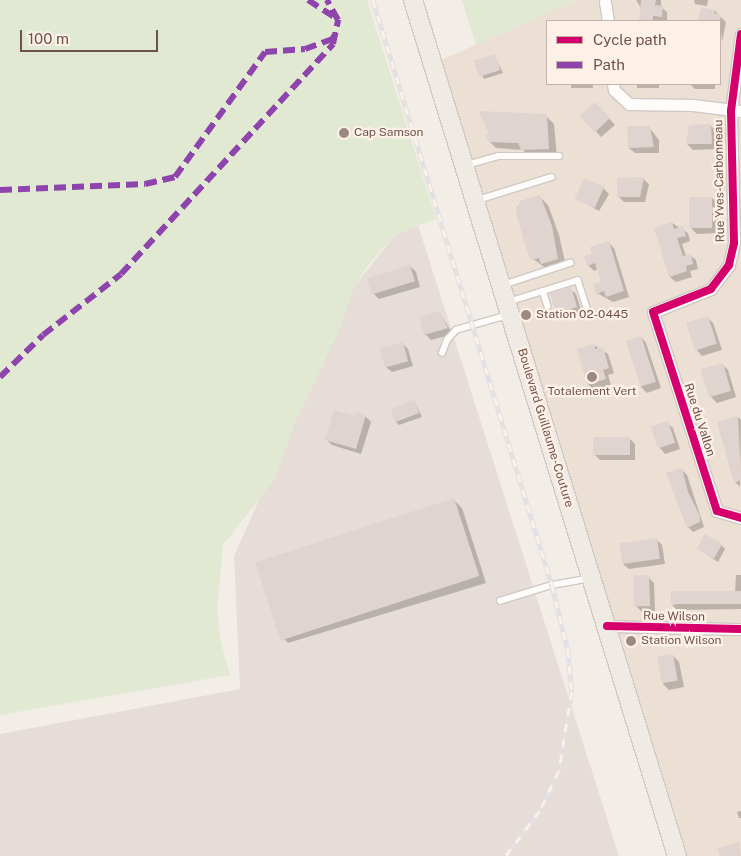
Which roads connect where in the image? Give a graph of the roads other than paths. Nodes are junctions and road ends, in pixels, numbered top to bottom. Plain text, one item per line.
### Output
1 (412, 0) edge
2 (605, 2) dead end
3 (608, 20) edge
4 (741, 34) edge
5 (613, 85) edge
6 (736, 111) edge
7 (558, 156) dead end
8 (464, 166) junction
9 (552, 177) dead end
10 (475, 201) junction
11 (570, 262) dead end
12 (543, 291) junction
13 (506, 301) junction
14 (548, 306) dead end
15 (587, 308) dead end
16 (653, 312) joint
17 (442, 353) dead end
18 (741, 518) edge
19 (592, 578) junction
20 (500, 601) dead end
21 (607, 626) junction
22 (741, 629) edge
23 (677, 856) edge

1 - 8 main road, Boulevard Guillaume-Couture
2 - 3 street
4 - 6 street, Rue Yves-Carbonneau
5 - 6 street
6 - 16 street, Rue Yves-Carbonneau
7 - 8 lane
8 - 10 main road, Boulevard Guillaume-Couture
9 - 10 lane
10 - 13 main road, Boulevard Guillaume-Couture
11 - 13 lane
12 - 13 lane
12 - 14 lane
12 - 15 lane
13 - 17 lane
13 - 19 main road, Boulevard Guillaume-Couture
16 - 18 street, Rue du Vallon
19 - 20 lane
19 - 21 main road, Boulevard Guillaume-Couture
21 - 22 street, Rue Wilson
21 - 23 main road, Boulevard Guillaume-Couture

